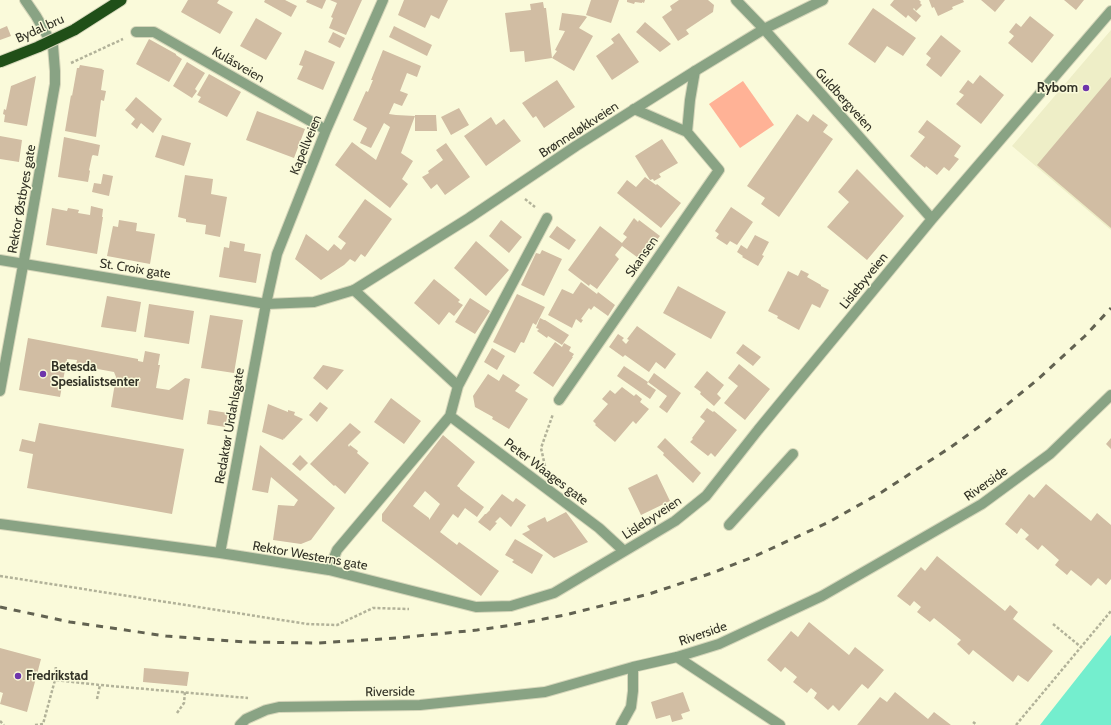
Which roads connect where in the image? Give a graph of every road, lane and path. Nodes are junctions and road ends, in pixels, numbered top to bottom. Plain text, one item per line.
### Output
1 (25, 0) edge
2 (121, 0) edge
3 (383, 0) edge
4 (736, 0) edge
5 (823, 0) edge
6 (1111, 11) edge
7 (764, 29) junction
8 (136, 32) joint
9 (0, 62) edge
10 (55, 71) junction
11 (696, 71) junction
12 (634, 109) junction
13 (326, 130) junction
14 (687, 132) junction
15 (513, 188) junction
16 (547, 218) joint
17 (932, 219) junction
18 (0, 260) edge
19 (24, 264) junction
20 (354, 290) junction
21 (266, 304) junction
22 (458, 386) junction
23 (0, 391) edge
24 (1111, 395) edge
25 (559, 400) joint
26 (450, 416) junction
27 (793, 454) dead end
28 (547, 470) dead end
29 (0, 524) edge
30 (729, 525) dead end
31 (624, 552) junction
32 (220, 553) junction
33 (328, 570) junction
34 (0, 576) edge
35 (410, 609) dead end
36 (1111, 611) edge
37 (1053, 624) dead end
38 (1081, 647) junction
39 (676, 657) junction
40 (56, 666) dead end
41 (633, 667) junction
42 (55, 680) junction
43 (100, 685) junction
44 (185, 692) junction
45 (248, 698) dead end
46 (97, 699) dead end
47 (177, 713) dead end
48 (0, 722) edge
49 (973, 722) dead end
50 (4, 725) edge
51 (35, 725) edge
52 (240, 725) edge
53 (621, 725) edge
54 (780, 725) edge
55 (977, 725) edge
56 (1016, 725) edge

1 - 10 street, Rektor Østbyes gate
2 - 9 highway, Bydal bru, bridge
3 - 13 street, Kapellveien
4 - 7 street, Guldbergveien
5 - 7 street, Brønneløkkveien
6 - 17 street, Lislebyveien
7 - 11 street, Brønneløkkveien
7 - 17 street, Guldbergveien
8 - 10 path
8 - 13 street, Kulåsveien
10 - 19 street, Rektor Østbyes gate
11 - 12 street, Brønneløkkveien
11 - 14 street
12 - 14 street, Skansen
12 - 15 street, Brønneløkkveien
13 - 21 street, Kapellveien
14 - 25 street, Skansen
15 - 16 path
15 - 20 street, Brønneløkkveien
16 - 22 street
17 - 31 street, Lislebyveien
18 - 19 street, St. Croix gate
19 - 21 street, St. Croix gate
19 - 23 street, Rektor Østbyes gate
20 - 21 street, Brønneløkkveien
20 - 22 street
21 - 32 street, Redaktør Urdahlsgate
22 - 26 street
24 - 39 street, Riverside
25 - 28 path
26 - 31 street, Peter Waages gate
26 - 33 street
27 - 30 street
29 - 32 street, Rektor Westerns gate
31 - 33 street, Rektor Westerns gate
32 - 33 street, Rektor Westerns gate
34 - 35 path
36 - 38 path
37 - 38 path
38 - 56 path
39 - 41 street, Riverside
39 - 54 street
40 - 42 path
41 - 52 street, Riverside
41 - 53 street
42 - 43 path
42 - 51 path
43 - 44 path
43 - 46 path
44 - 45 path
44 - 47 path
48 - 50 path
49 - 55 path

